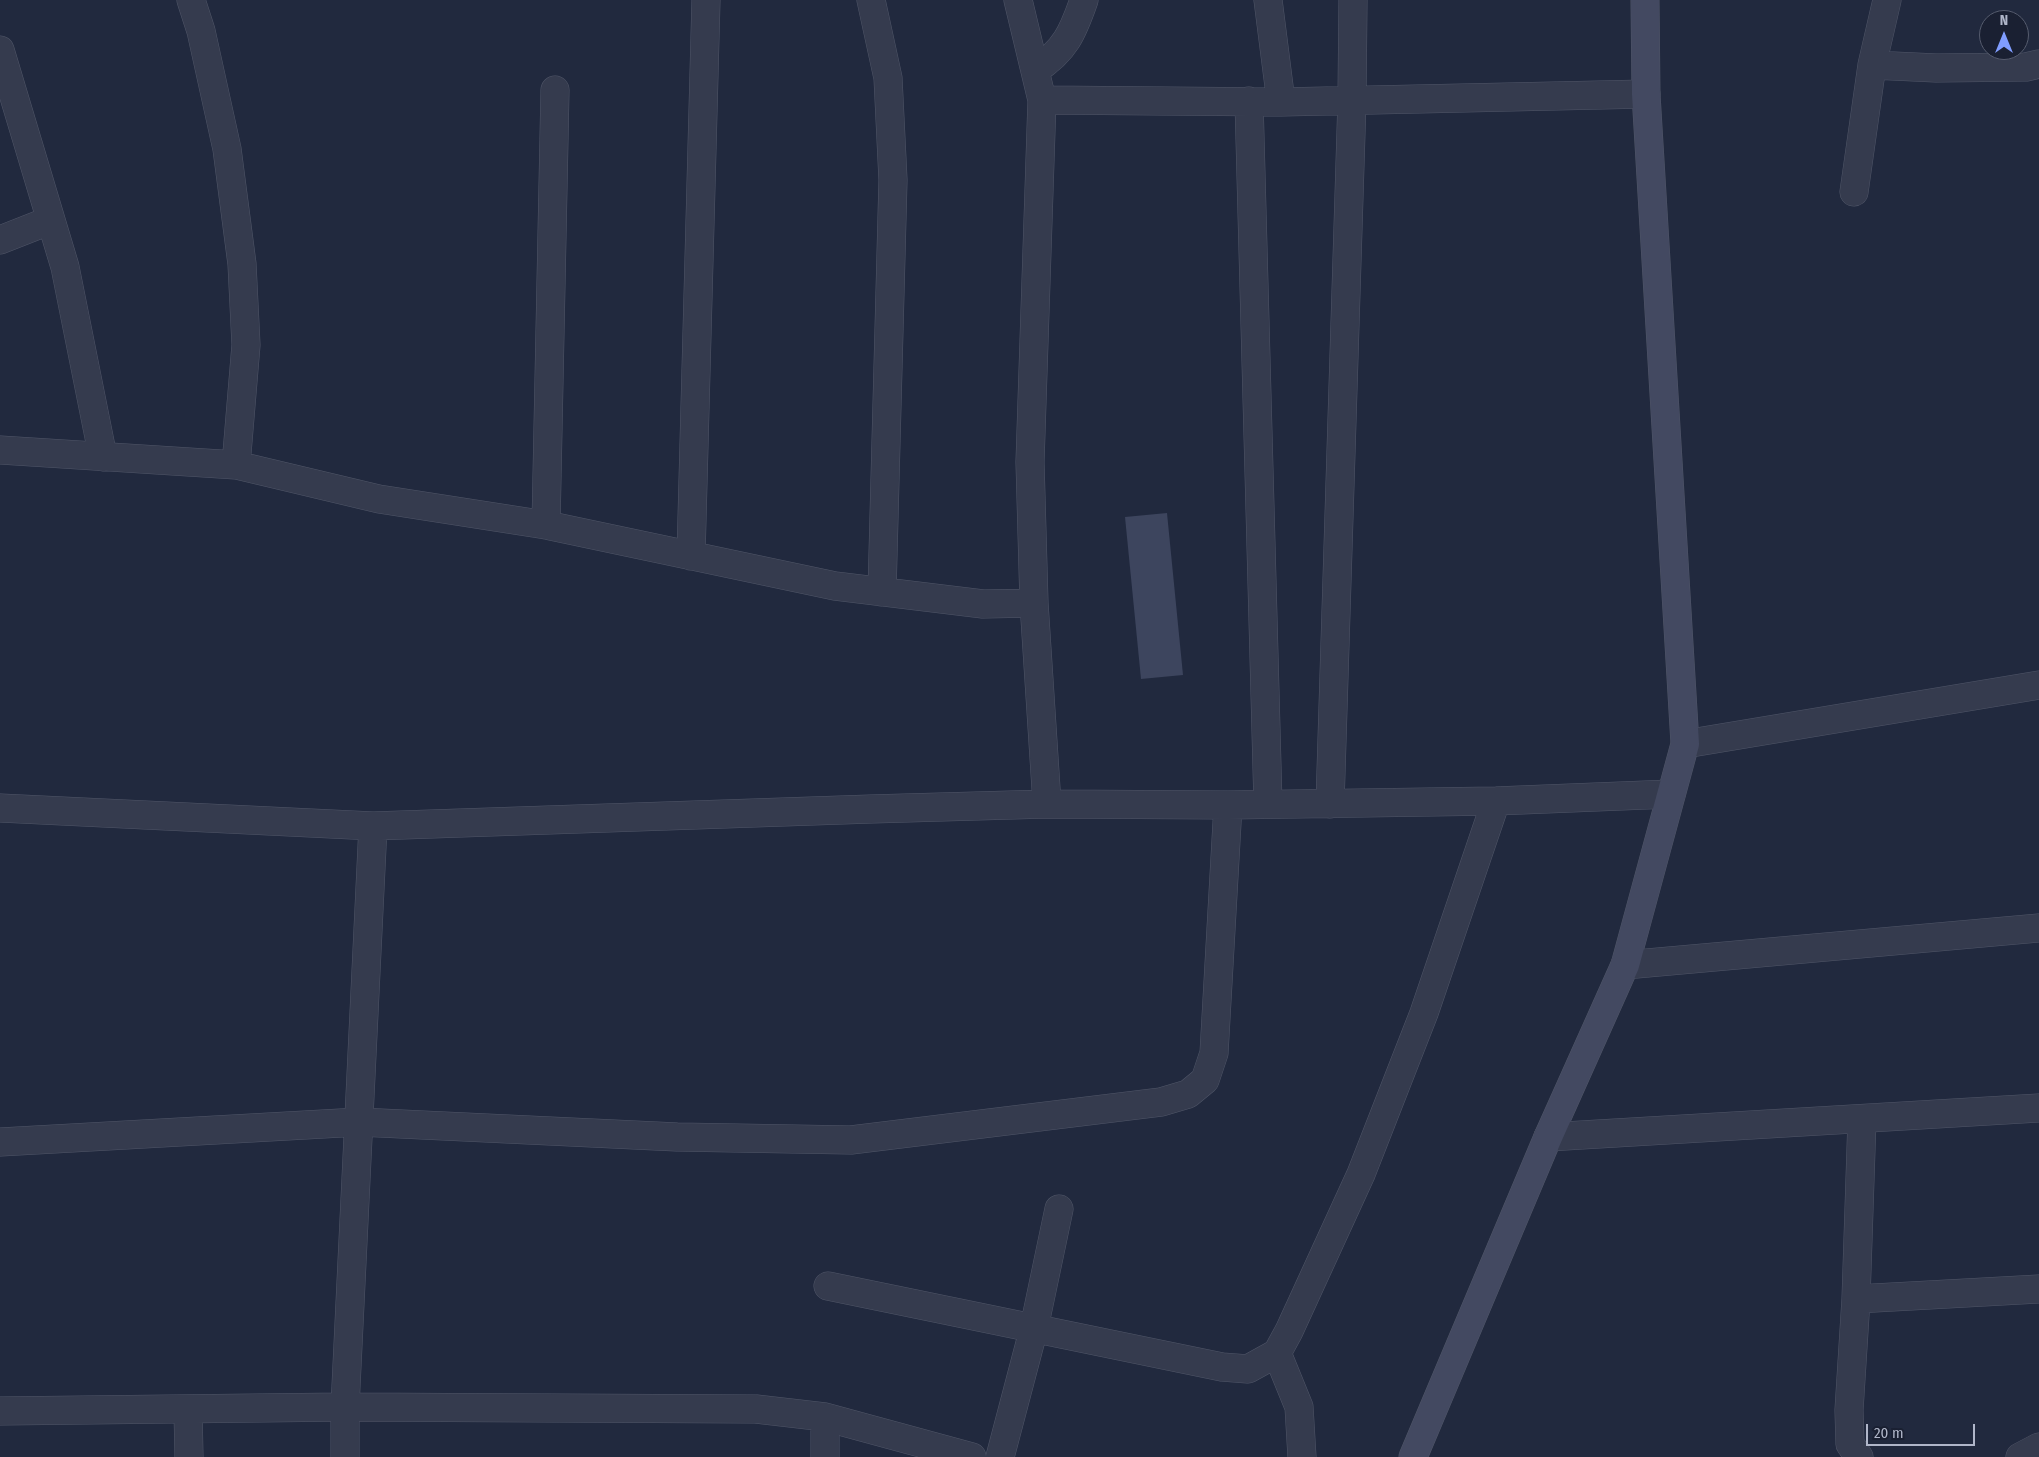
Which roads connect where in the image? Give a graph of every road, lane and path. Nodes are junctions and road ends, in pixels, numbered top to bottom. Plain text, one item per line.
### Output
1 (191, 0) edge
2 (706, 0) edge
3 (871, 0) edge
4 (1018, 0) edge
5 (1084, 0) edge
6 (1268, 0) edge
7 (1353, 0) edge
8 (1645, 0) edge
9 (1887, 0) edge
10 (0, 50) edge
11 (2039, 64) edge
12 (1872, 65) junction
13 (1035, 70) junction
14 (555, 90) dead end
15 (1646, 94) junction
16 (1042, 100) junction
17 (1352, 100) junction
18 (1249, 101) junction
19 (1281, 102) junction
20 (1854, 192) dead end
21 (51, 220) junction
22 (0, 240) edge
23 (0, 450) edge
24 (103, 457) junction
25 (236, 465) junction
26 (546, 525) junction
27 (691, 556) junction
28 (882, 592) junction
29 (1034, 603) junction
30 (2039, 685) edge
31 (1685, 744) junction
32 (1672, 794) junction
33 (1496, 801) junction
34 (1047, 804) junction
35 (1268, 804) junction
36 (1330, 804) junction
37 (1228, 805) junction
38 (0, 808) edge
39 (373, 826) junction
40 (2039, 928) edge
41 (1625, 965) junction
42 (2039, 1108) edge
43 (1862, 1119) junction
44 (359, 1122) junction
45 (1548, 1137) junction
46 (0, 1142) edge
47 (1059, 1209) dead end
48 (828, 1286) dead end
49 (2039, 1289) edge
50 (1856, 1299) junction
51 (1034, 1328) junction
52 (1278, 1353) junction
53 (345, 1407) junction
54 (188, 1408) junction
55 (0, 1412) edge
56 (826, 1417) junction
57 (2039, 1447) edge
58 (189, 1457) edge
59 (345, 1457) edge
60 (825, 1457) edge
61 (972, 1457) edge
62 (1000, 1457) edge
63 (1302, 1457) edge
64 (1413, 1457) edge
65 (1859, 1457) edge
66 (2020, 1457) edge

1 - 25 street
2 - 27 street
3 - 28 street
4 - 13 street
5 - 13 street
6 - 19 street
7 - 17 street
8 - 15 main road
9 - 12 street
10 - 21 street
11 - 12 street
12 - 20 street
13 - 16 street
14 - 26 street
15 - 17 street
15 - 31 main road
16 - 18 street
16 - 29 street
17 - 19 street
17 - 36 street
18 - 19 street
18 - 35 street
21 - 22 street
21 - 24 street
23 - 24 street
24 - 25 street
25 - 26 street
26 - 27 street
27 - 28 street
28 - 29 street
29 - 34 street
30 - 31 street
31 - 32 main road
32 - 33 street
32 - 41 main road
33 - 36 street
33 - 52 street
34 - 37 street
34 - 39 street
35 - 36 street
35 - 37 street
37 - 44 street
38 - 39 street
39 - 44 street
40 - 41 street
41 - 45 main road
42 - 43 street
43 - 45 street
43 - 50 street
44 - 46 street
44 - 53 street
45 - 64 main road
47 - 51 street
48 - 51 street
49 - 50 street
50 - 65 street
51 - 52 street
51 - 62 street
52 - 63 street
53 - 54 street
53 - 56 street
53 - 59 street
54 - 55 street
54 - 58 street
56 - 60 street
56 - 61 street
57 - 66 street

